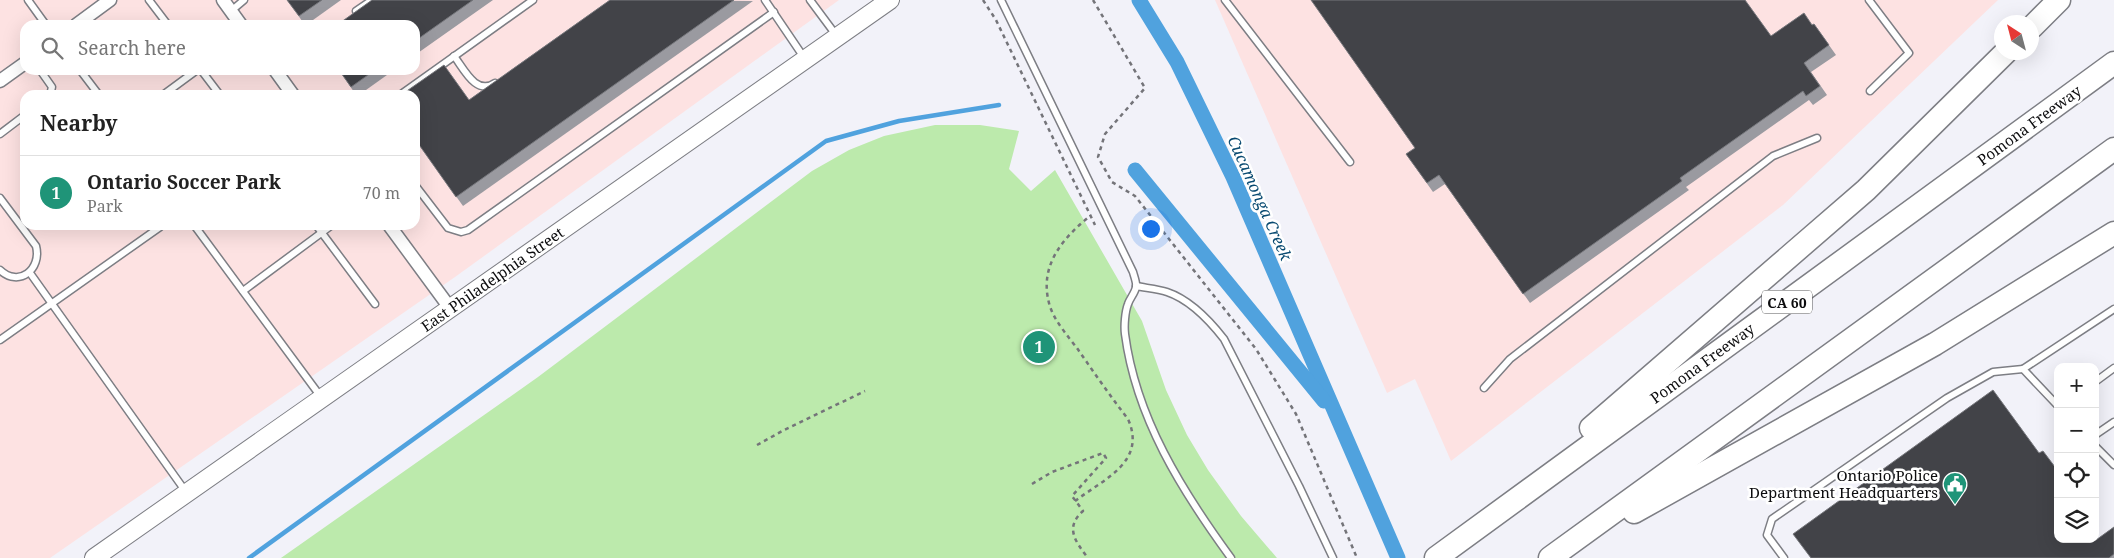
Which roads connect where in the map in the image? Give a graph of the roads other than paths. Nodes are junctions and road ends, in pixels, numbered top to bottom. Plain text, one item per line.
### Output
1 (28, 0) edge
2 (110, 0) edge
3 (150, 0) edge
4 (223, 0) edge
5 (244, 0) edge
6 (372, 0) edge
7 (533, 0) edge
8 (765, 0) edge
9 (810, 0) edge
10 (890, 0) edge
11 (1000, 0) edge
12 (1226, 0) edge
13 (1869, 0) edge
14 (2059, 0) edge
15 (231, 11) junction
16 (774, 12) junction
17 (351, 15) edge
18 (42, 20) edge
19 (83, 20) edge
20 (164, 20) edge
21 (237, 20) edge
22 (2039, 20) edge
23 (837, 36) junction
24 (454, 56) junction
25 (805, 59) junction
26 (1998, 60) edge
27 (2114, 63) edge
28 (20, 67) edge
29 (44, 75) edge
30 (84, 75) edge
31 (190, 75) edge
32 (205, 75) edge
33 (279, 75) edge
34 (500, 79) edge
35 (0, 81) edge
36 (51, 90) edge
37 (95, 90) edge
38 (170, 90) edge
39 (216, 90) edge
40 (289, 90) edge
41 (407, 90) edge
42 (1870, 91) dead end
43 (20, 119) edge
44 (0, 134) edge
45 (1817, 138) dead end
46 (2114, 149) edge
47 (1350, 162) dead end
48 (420, 191) edge
49 (0, 198) edge
50 (20, 225) edge
51 (24, 230) edge
52 (156, 230) edge
53 (198, 230) edge
54 (325, 230) edge
55 (393, 230) edge
56 (322, 232) junction
57 (2114, 233) edge
58 (0, 270) edge
59 (30, 273) junction
60 (1136, 286) junction
61 (243, 291) junction
62 (52, 304) junction
63 (375, 304) dead end
64 (450, 308) junction
65 (2114, 309) edge
66 (0, 340) edge
67 (2114, 368) edge
68 (2023, 370) junction
69 (2099, 379) edge
70 (1484, 388) dead end
71 (322, 398) junction
72 (2054, 402) edge
73 (2114, 422) edge
74 (2099, 432) edge
75 (2099, 450) edge
76 (2114, 465) edge
77 (187, 493) junction
78 (1459, 540) junction
79 (94, 558) edge
80 (1232, 558) edge
81 (1333, 558) edge
82 (1436, 558) edge
83 (1551, 558) edge
84 (1784, 558) edge

1 - 18 lane
2 - 19 street
3 - 20 lane
4 - 15 street
5 - 15 lane
6 - 17 lane
7 - 24 lane
8 - 16 lane
9 - 23 lane
10 - 23 street, East Philadelphia Street
11 - 60 lane
12 - 47 lane
13 - 42 lane
14 - 22 highway
15 - 21 street
16 - 25 lane
16 - 48 lane
23 - 25 street, East Philadelphia Street
24 - 34 lane
24 - 41 lane
25 - 64 street, East Philadelphia Street
26 - 78 highway
27 - 78 highway, Pomona Freeway / CA 60
28 - 35 street
29 - 36 lane
30 - 37 lane
31 - 38 lane
32 - 39 lane
33 - 40 street
43 - 44 lane
45 - 70 lane
46 - 83 highway
49 - 50 lane
51 - 59 lane
52 - 62 lane
53 - 61 lane
54 - 56 lane
55 - 64 street
56 - 61 lane
56 - 63 lane
57 - 83 highway
58 - 59 lane
59 - 62 lane
60 - 80 lane
60 - 81 lane
61 - 71 lane
62 - 66 lane
62 - 77 lane
64 - 71 street, East Philadelphia Street
65 - 68 lane
67 - 69 lane
68 - 72 lane
68 - 84 lane
71 - 77 street, East Philadelphia Street
73 - 74 lane
75 - 76 lane
77 - 79 street, East Philadelphia Street
78 - 82 highway, Pomona Freeway / CA 60

